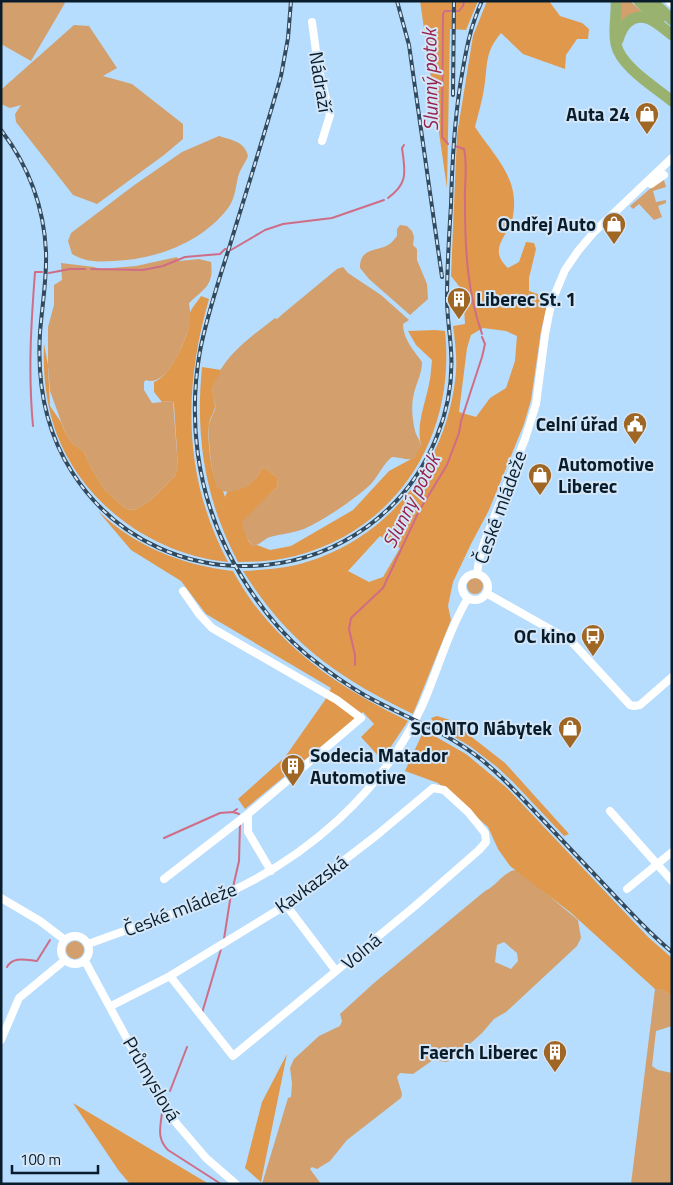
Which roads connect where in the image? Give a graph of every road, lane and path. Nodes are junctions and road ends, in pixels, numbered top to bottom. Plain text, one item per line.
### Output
1 (616, 1) edge
2 (639, 1) edge
3 (652, 1) edge
4 (672, 20) edge
5 (312, 22) dead end
6 (672, 34) edge
7 (617, 50) junction
8 (672, 101) edge
9 (322, 142) dead end
10 (672, 158) edge
11 (664, 175) dead end
12 (630, 196) junction
13 (476, 574) junction
14 (183, 591) dead end
15 (486, 593) junction
16 (468, 598) junction
17 (672, 677) edge
18 (610, 811) dead end
19 (248, 814) junction
20 (486, 842) joint
21 (672, 852) edge
22 (657, 865) junction
23 (271, 871) junction
24 (164, 879) dead end
25 (672, 881) edge
26 (627, 889) dead end
27 (1, 898) edge
28 (286, 905) junction
29 (65, 940) junction
30 (88, 944) junction
31 (65, 960) junction
32 (85, 961) junction
33 (336, 971) junction
34 (170, 976) junction
35 (111, 1006) junction
36 (1, 1040) edge
37 (236, 1184) edge

1 - 7 highway
2 - 6 highway
3 - 4 highway
5 - 9 street, Nádraží
6 - 7 highway
7 - 8 highway
10 - 12 street, České mládeže
11 - 12 street
12 - 13 street, České mládeže
13 - 15 street, České mládeže
13 - 16 street, České mládeže
14 - 19 street, České mládeže
15 - 16 street, České mládeže
15 - 17 street
16 - 23 street, České mládeže
18 - 22 street
19 - 23 street
19 - 24 street, České mládeže
20 - 28 street, Kavkazská
20 - 33 street, Volná
21 - 22 street
22 - 25 street
22 - 26 street
23 - 30 street, České mládeže
27 - 29 street
28 - 33 street
28 - 34 street, Kavkazská
29 - 30 street
29 - 31 street
30 - 32 street
31 - 32 street
31 - 36 street
32 - 35 street, Průmyslová
33 - 34 street, Volná
34 - 35 street, Kavkazská
35 - 37 street, Průmyslová

